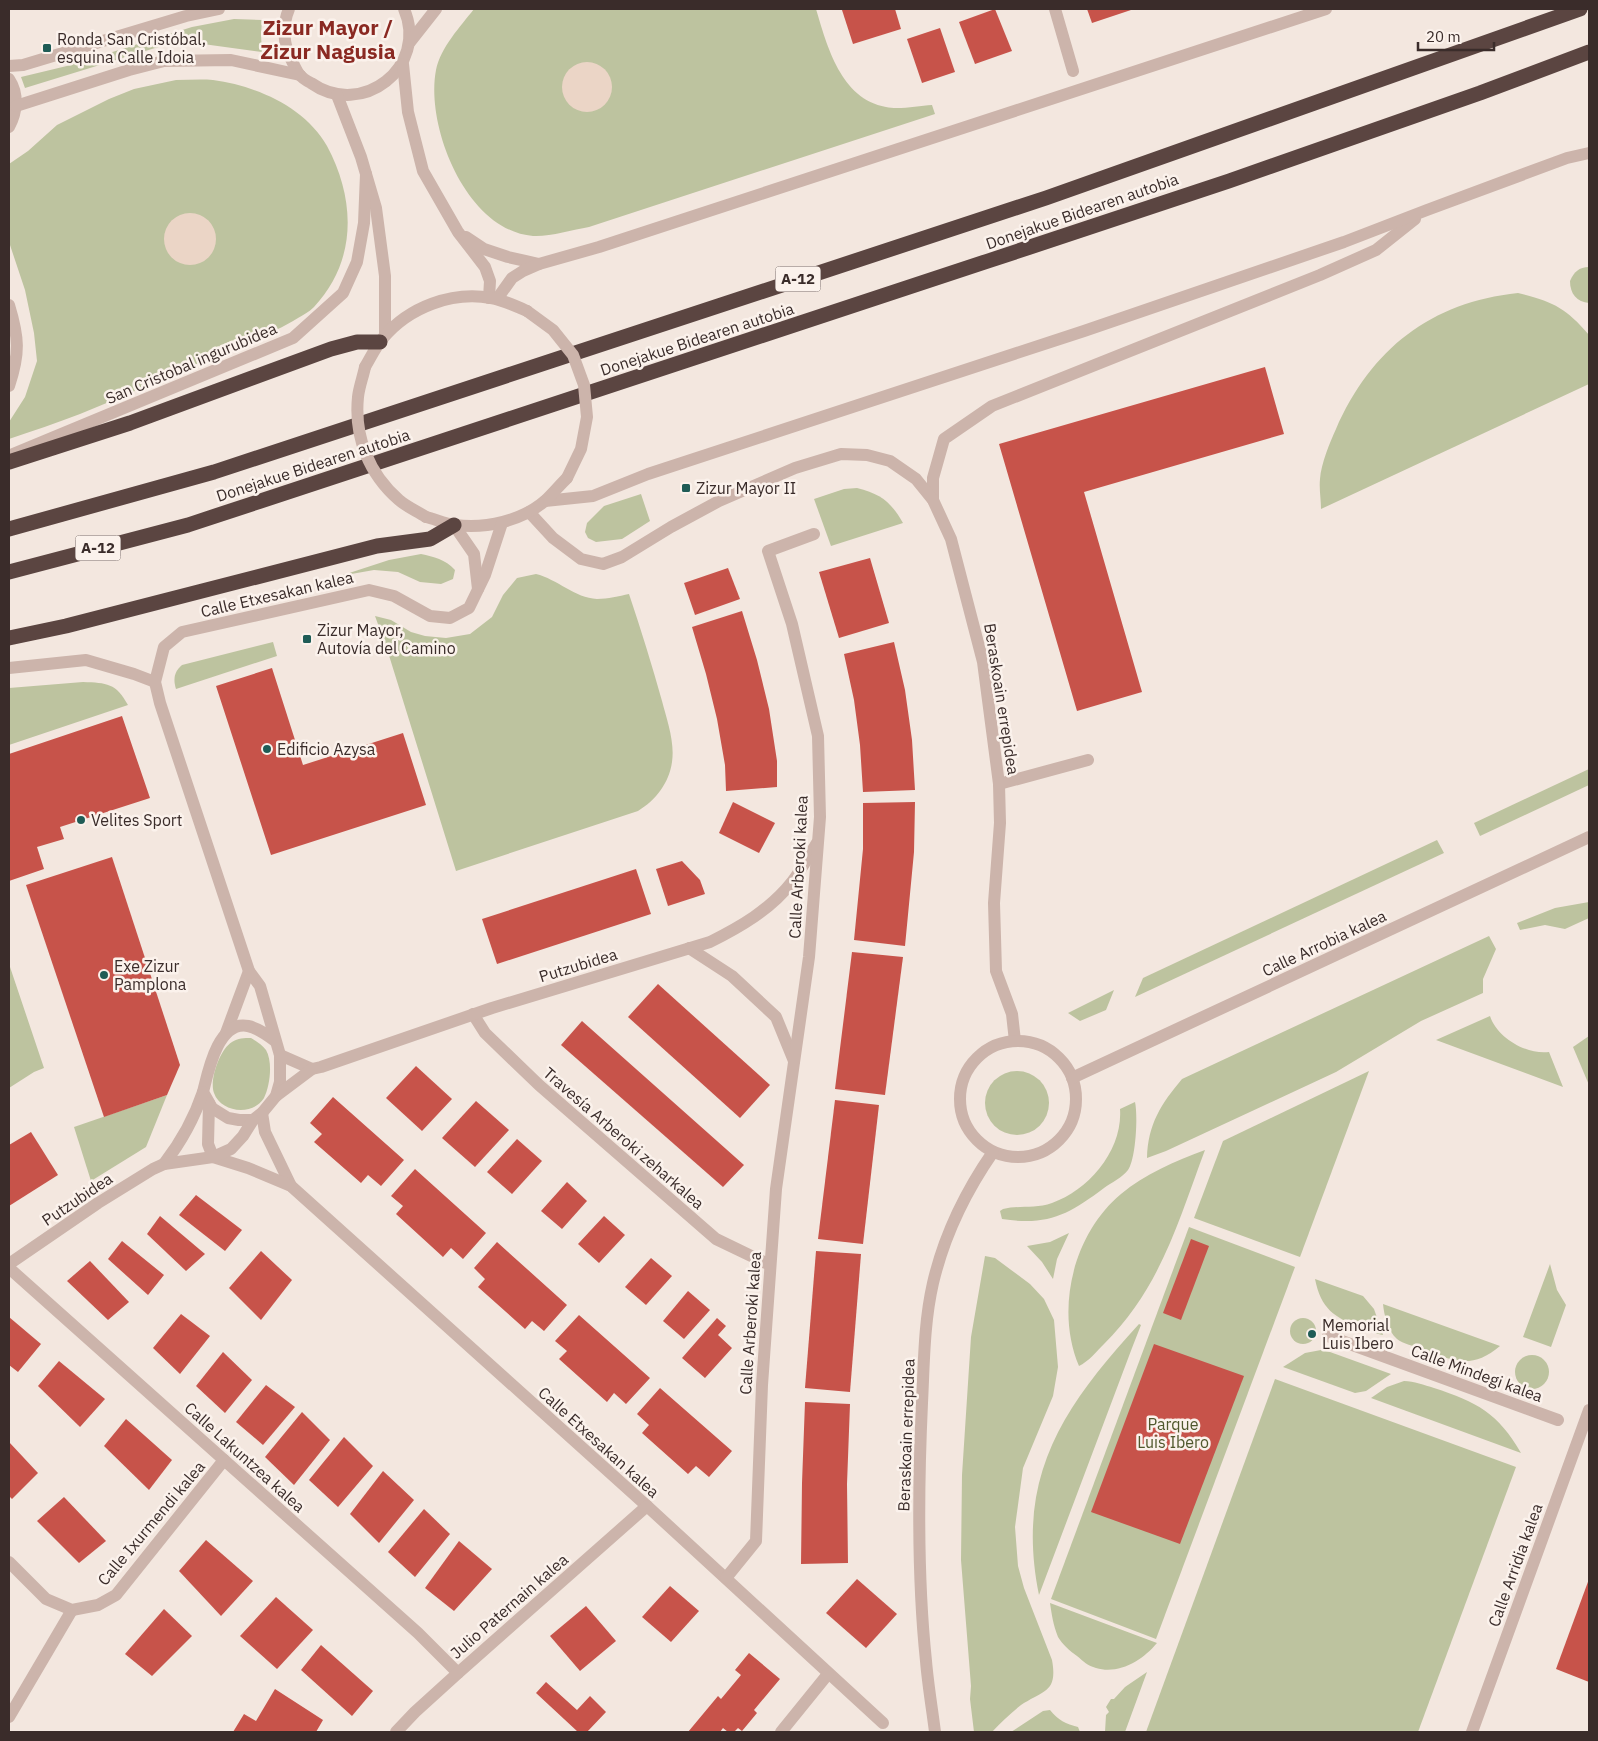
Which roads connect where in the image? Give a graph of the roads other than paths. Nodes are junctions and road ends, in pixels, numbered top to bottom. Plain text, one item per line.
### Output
1 (220, 9) edge
2 (288, 9) edge
3 (404, 9) edge
4 (436, 9) edge
5 (1055, 9) edge
6 (1326, 9) edge
7 (1580, 9) edge
8 (410, 42) junction
9 (1589, 52) edge
10 (402, 64) junction
11 (9, 66) edge
12 (1073, 71) dead end
13 (300, 75) junction
14 (9, 79) edge
15 (336, 95) junction
16 (16, 106) junction
17 (9, 127) edge
18 (1589, 153) edge
19 (366, 174) junction
20 (1427, 210) junction
21 (458, 232) junction
22 (539, 264) junction
23 (493, 298) junction
24 (9, 305) edge
25 (383, 339) junction
26 (9, 386) edge
27 (9, 456) edge
28 (9, 462) edge
29 (933, 500) junction
30 (545, 501) junction
31 (529, 512) junction
32 (502, 523) junction
33 (454, 525) junction
34 (9, 529) edge
35 (814, 534) dead end
36 (9, 572) edge
37 (478, 589) junction
38 (9, 638) edge
39 (9, 668) edge
40 (155, 682) junction
41 (1088, 760) dead end
42 (999, 784) junction
43 (1589, 837) edge
44 (818, 841) junction
45 (689, 948) junction
46 (249, 970) junction
47 (474, 1014) junction
48 (226, 1033) junction
49 (275, 1041) junction
50 (1015, 1041) junction
51 (280, 1055) junction
52 (794, 1061) junction
53 (312, 1069) junction
54 (1072, 1078) junction
55 (276, 1096) junction
56 (206, 1097) junction
57 (258, 1117) junction
58 (993, 1152) junction
59 (213, 1157) junction
60 (164, 1164) junction
61 (291, 1186) junction
62 (770, 1265) junction
63 (9, 1266) edge
64 (1328, 1336) dead end
65 (1589, 1410) edge
66 (1558, 1420) dead end
67 (224, 1460) junction
68 (646, 1506) junction
69 (9, 1562) edge
70 (726, 1578) junction
71 (72, 1610) junction
72 (458, 1673) junction
73 (828, 1674) junction
74 (9, 1717) edge
75 (883, 1723) dead end
76 (396, 1732) edge
77 (781, 1732) edge
78 (935, 1732) edge
79 (1472, 1732) edge

1 - 11 street
2 - 13 street
3 - 8 street
4 - 8 street
5 - 12 street
6 - 22 street
7 - 34 highway, Donejakue Bidearen autobia / A-12
8 - 10 street
9 - 36 highway, Donejakue Bidearen autobia / A-12
10 - 15 street
10 - 21 street
13 - 15 street
13 - 16 street
14 - 16 street
15 - 19 street, San Cristobal ingurubidea
16 - 17 street
18 - 20 street
19 - 25 street, San Cristobal ingurubidea
19 - 27 street, San Cristobal ingurubidea
20 - 29 street
20 - 30 street
21 - 22 street
21 - 23 street
22 - 23 street
23 - 25 street
23 - 30 street, bridge
24 - 26 street
25 - 28 highway
25 - 33 street, bridge
29 - 31 street, Beraskoain errepidea
29 - 42 street, Beraskoain errepidea
30 - 31 street
31 - 32 street
32 - 33 street
32 - 37 street, Calle Etxesakan kalea
33 - 37 street
33 - 38 highway
35 - 44 street, Calle Arberoki kalea
37 - 40 street, Calle Etxesakan kalea
39 - 40 street
40 - 46 street, Calle Etxesakan kalea
41 - 42 street
42 - 50 street, Beraskoain errepidea
43 - 54 street, Calle Arrobia kalea
44 - 45 street, Putzubidea
44 - 52 street, Calle Arberoki kalea
45 - 47 street, Putzubidea
45 - 52 street
46 - 48 street
46 - 49 street, Calle Etxesakan kalea
47 - 53 street, Putzubidea
47 - 62 street, Travesía Arberoki zeharkalea
48 - 49 street
48 - 56 street
49 - 51 street
50 - 54 street
50 - 58 street
51 - 53 street
51 - 55 street
52 - 62 street, Calle Arberoki kalea
53 - 55 street, Putzubidea
54 - 58 street
55 - 57 street
56 - 57 street
56 - 59 street
56 - 60 street, Putzubidea
57 - 59 street, Putzubidea
57 - 61 street, Calle Etxesakan kalea
58 - 78 street, Beraskoain errepidea
59 - 60 street, Putzubidea
59 - 61 street, Calle Etxesakan kalea
60 - 63 street, Putzubidea
61 - 68 street, Calle Etxesakan kalea
62 - 70 street, Calle Arberoki kalea
63 - 67 street, Calle Lakuntzea kalea
64 - 66 street, Calle Mindegi kalea
65 - 79 street, Calle Arridia kalea
67 - 71 street, Calle Ixurmendi kalea
67 - 72 street, Calle Lakuntzea kalea
68 - 70 street, Calle Etxesakan kalea
68 - 72 street, Julio Paternain kalea
69 - 71 street
70 - 73 street, Calle Etxesakan kalea
71 - 74 street
72 - 76 street, Julio Paternain kalea
73 - 75 street, Calle Etxesakan kalea
73 - 77 street

